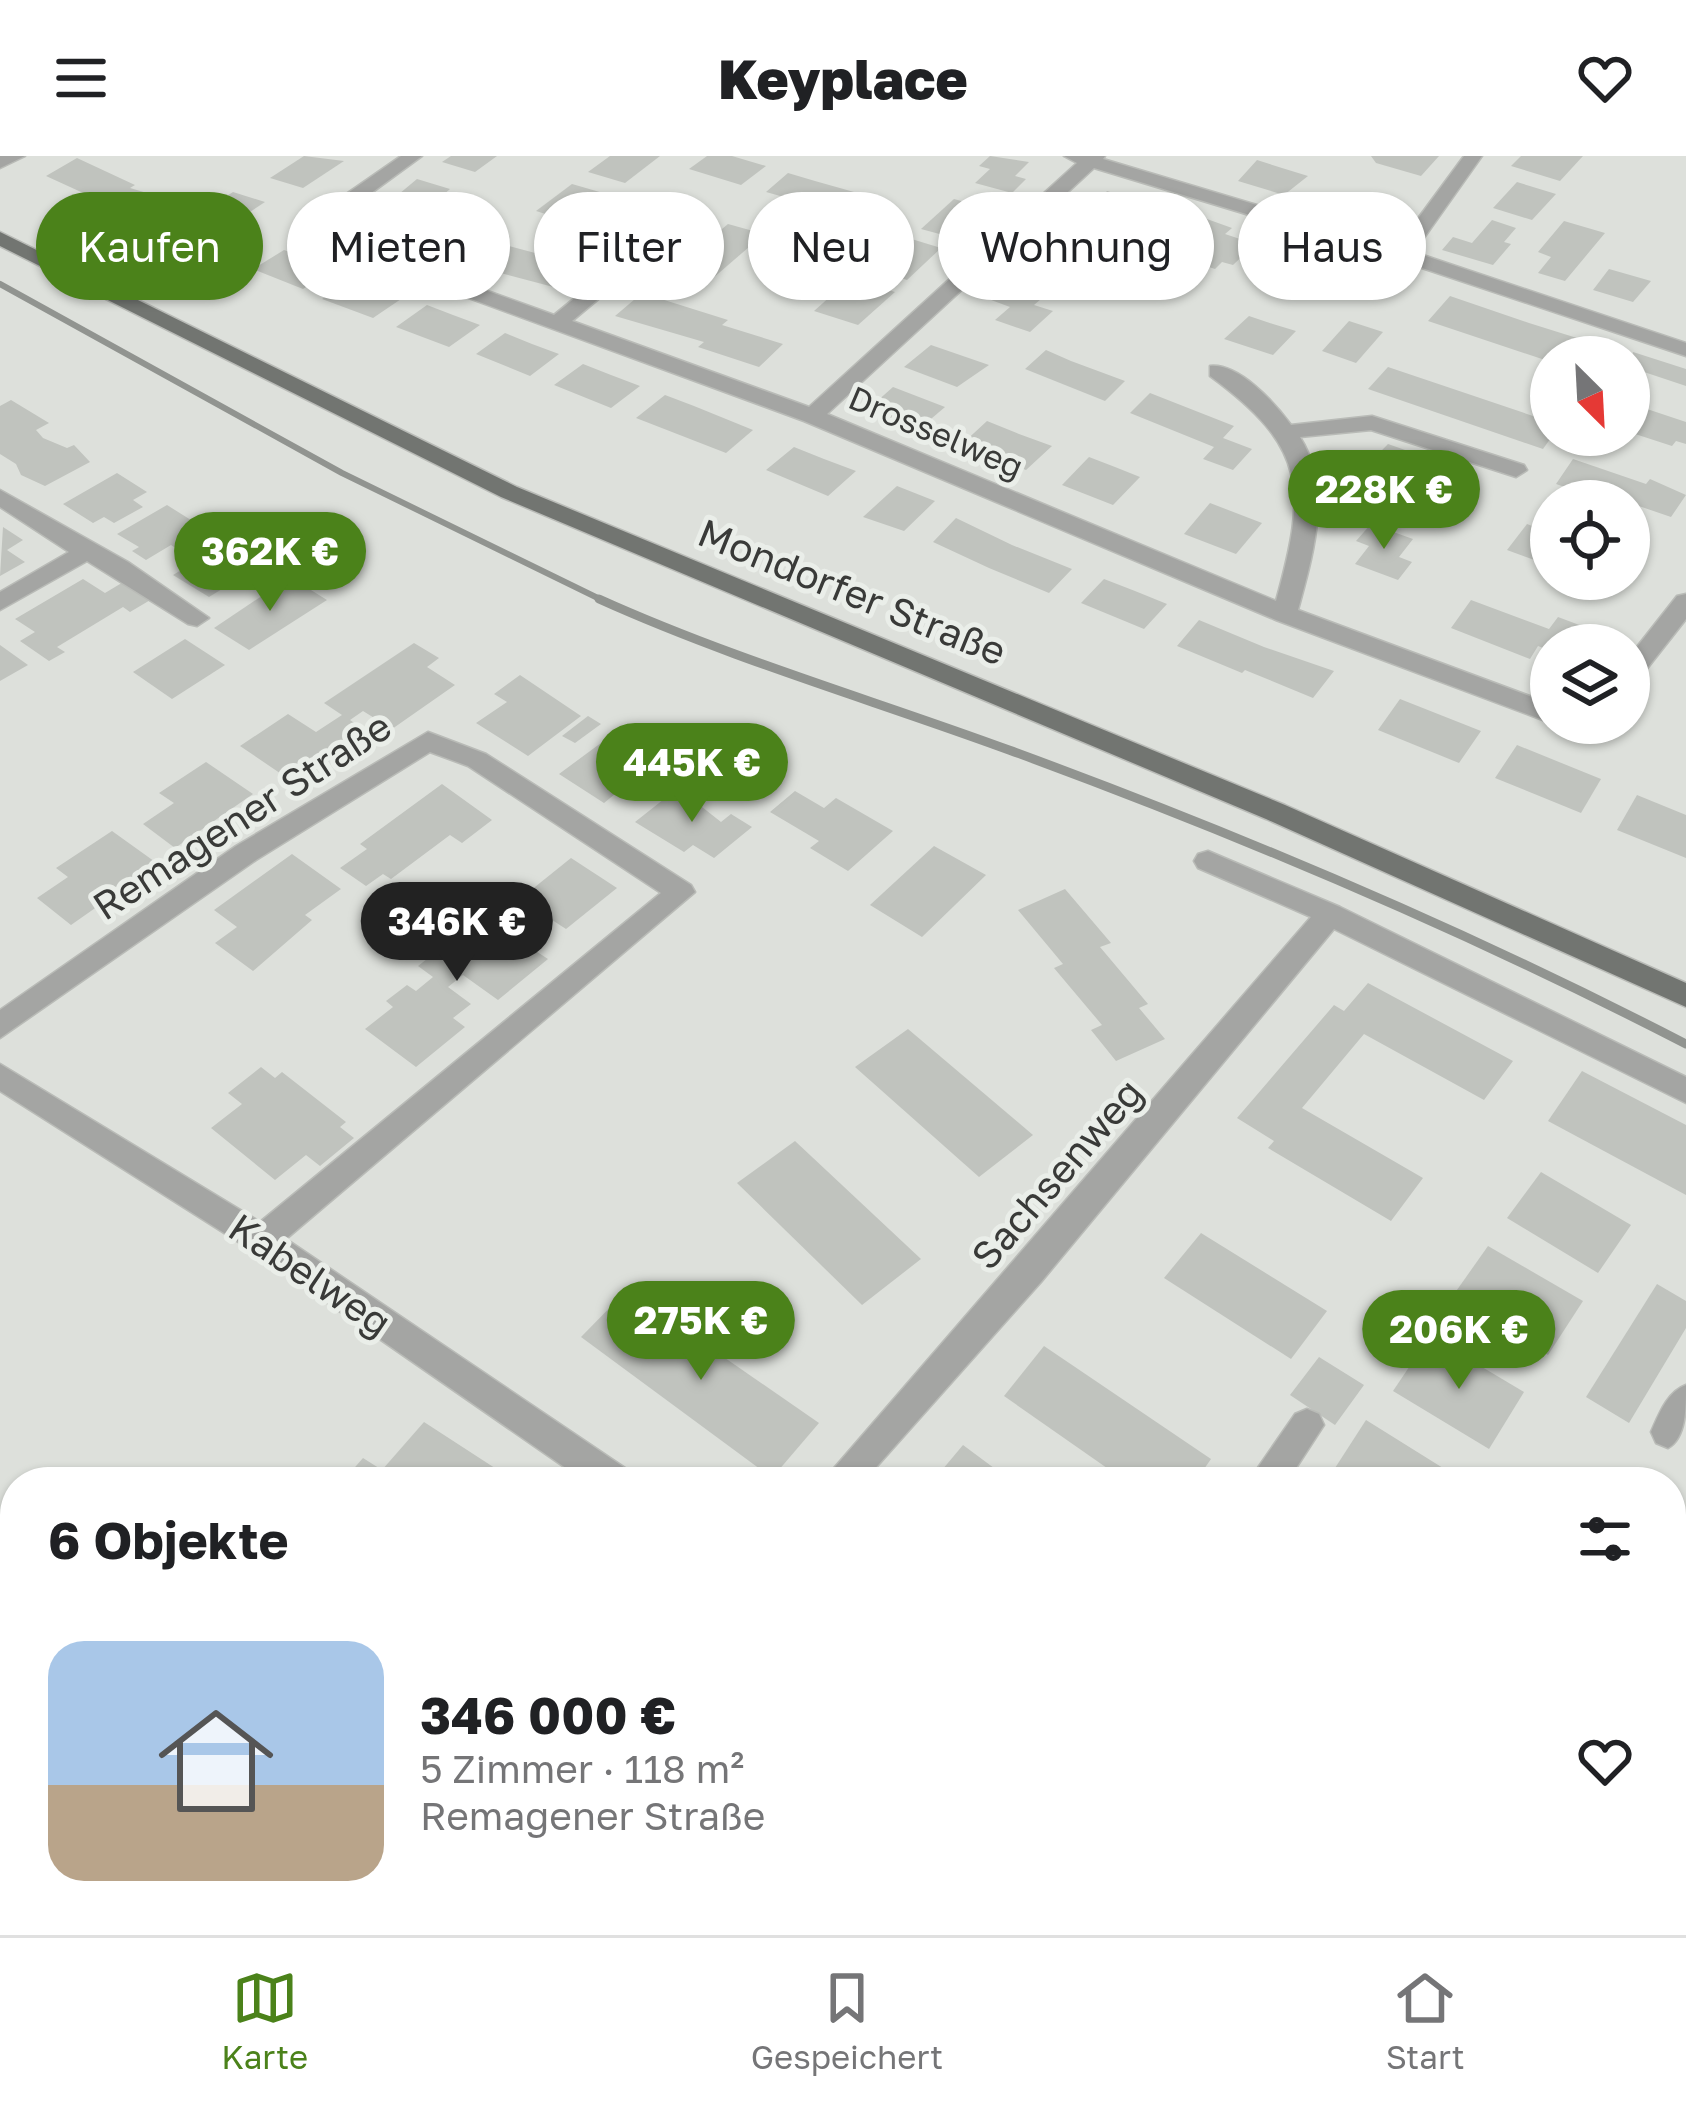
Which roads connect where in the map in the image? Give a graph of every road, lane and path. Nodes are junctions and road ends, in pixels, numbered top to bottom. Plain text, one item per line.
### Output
1 (16, 156) edge
2 (413, 156) edge
3 (1473, 156) edge
4 (1087, 158) edge
5 (0, 162) edge
6 (1238, 204) edge
7 (1426, 222) edge
8 (0, 238) edge
9 (1426, 263) edge
10 (585, 300) edge
11 (556, 324) junction
12 (1686, 350) edge
13 (1218, 371) dead end
14 (812, 416) junction
15 (1284, 432) junction
16 (1516, 470) dead end
17 (0, 497) edge
18 (86, 552) junction
19 (0, 602) edge
20 (1686, 602) edge
21 (1285, 614) junction
22 (197, 618) dead end
23 (1650, 647) edge
24 (1530, 706) edge
25 (1208, 861) dead end
26 (1330, 914) junction
27 (1686, 996) edge
28 (0, 1026) edge
29 (0, 1076) edge
30 (1686, 1091) edge
31 (262, 1240) junction
32 (1686, 1401) edge
33 (1307, 1425) dead end
34 (1667, 1432) dead end
35 (593, 1467) edge
36 (854, 1467) edge
37 (1277, 1467) edge

1 - 5 street
2 - 11 street, Drosselweg
3 - 7 street
4 - 6 street
4 - 14 street
8 - 27 main road, Mondorfer Straße
9 - 12 street
10 - 11 street
11 - 14 street, Drosselweg
13 - 15 street
14 - 21 street, Drosselweg
15 - 16 street
15 - 21 street
17 - 18 street
18 - 19 street
18 - 22 street
20 - 23 street
21 - 24 street, Drosselweg
25 - 26 street
26 - 30 street
26 - 36 street, Sachsenweg
28 - 31 street, Remagener Straße
29 - 31 street, Kabelweg
31 - 35 street, Kabelweg
32 - 34 street
33 - 37 street

